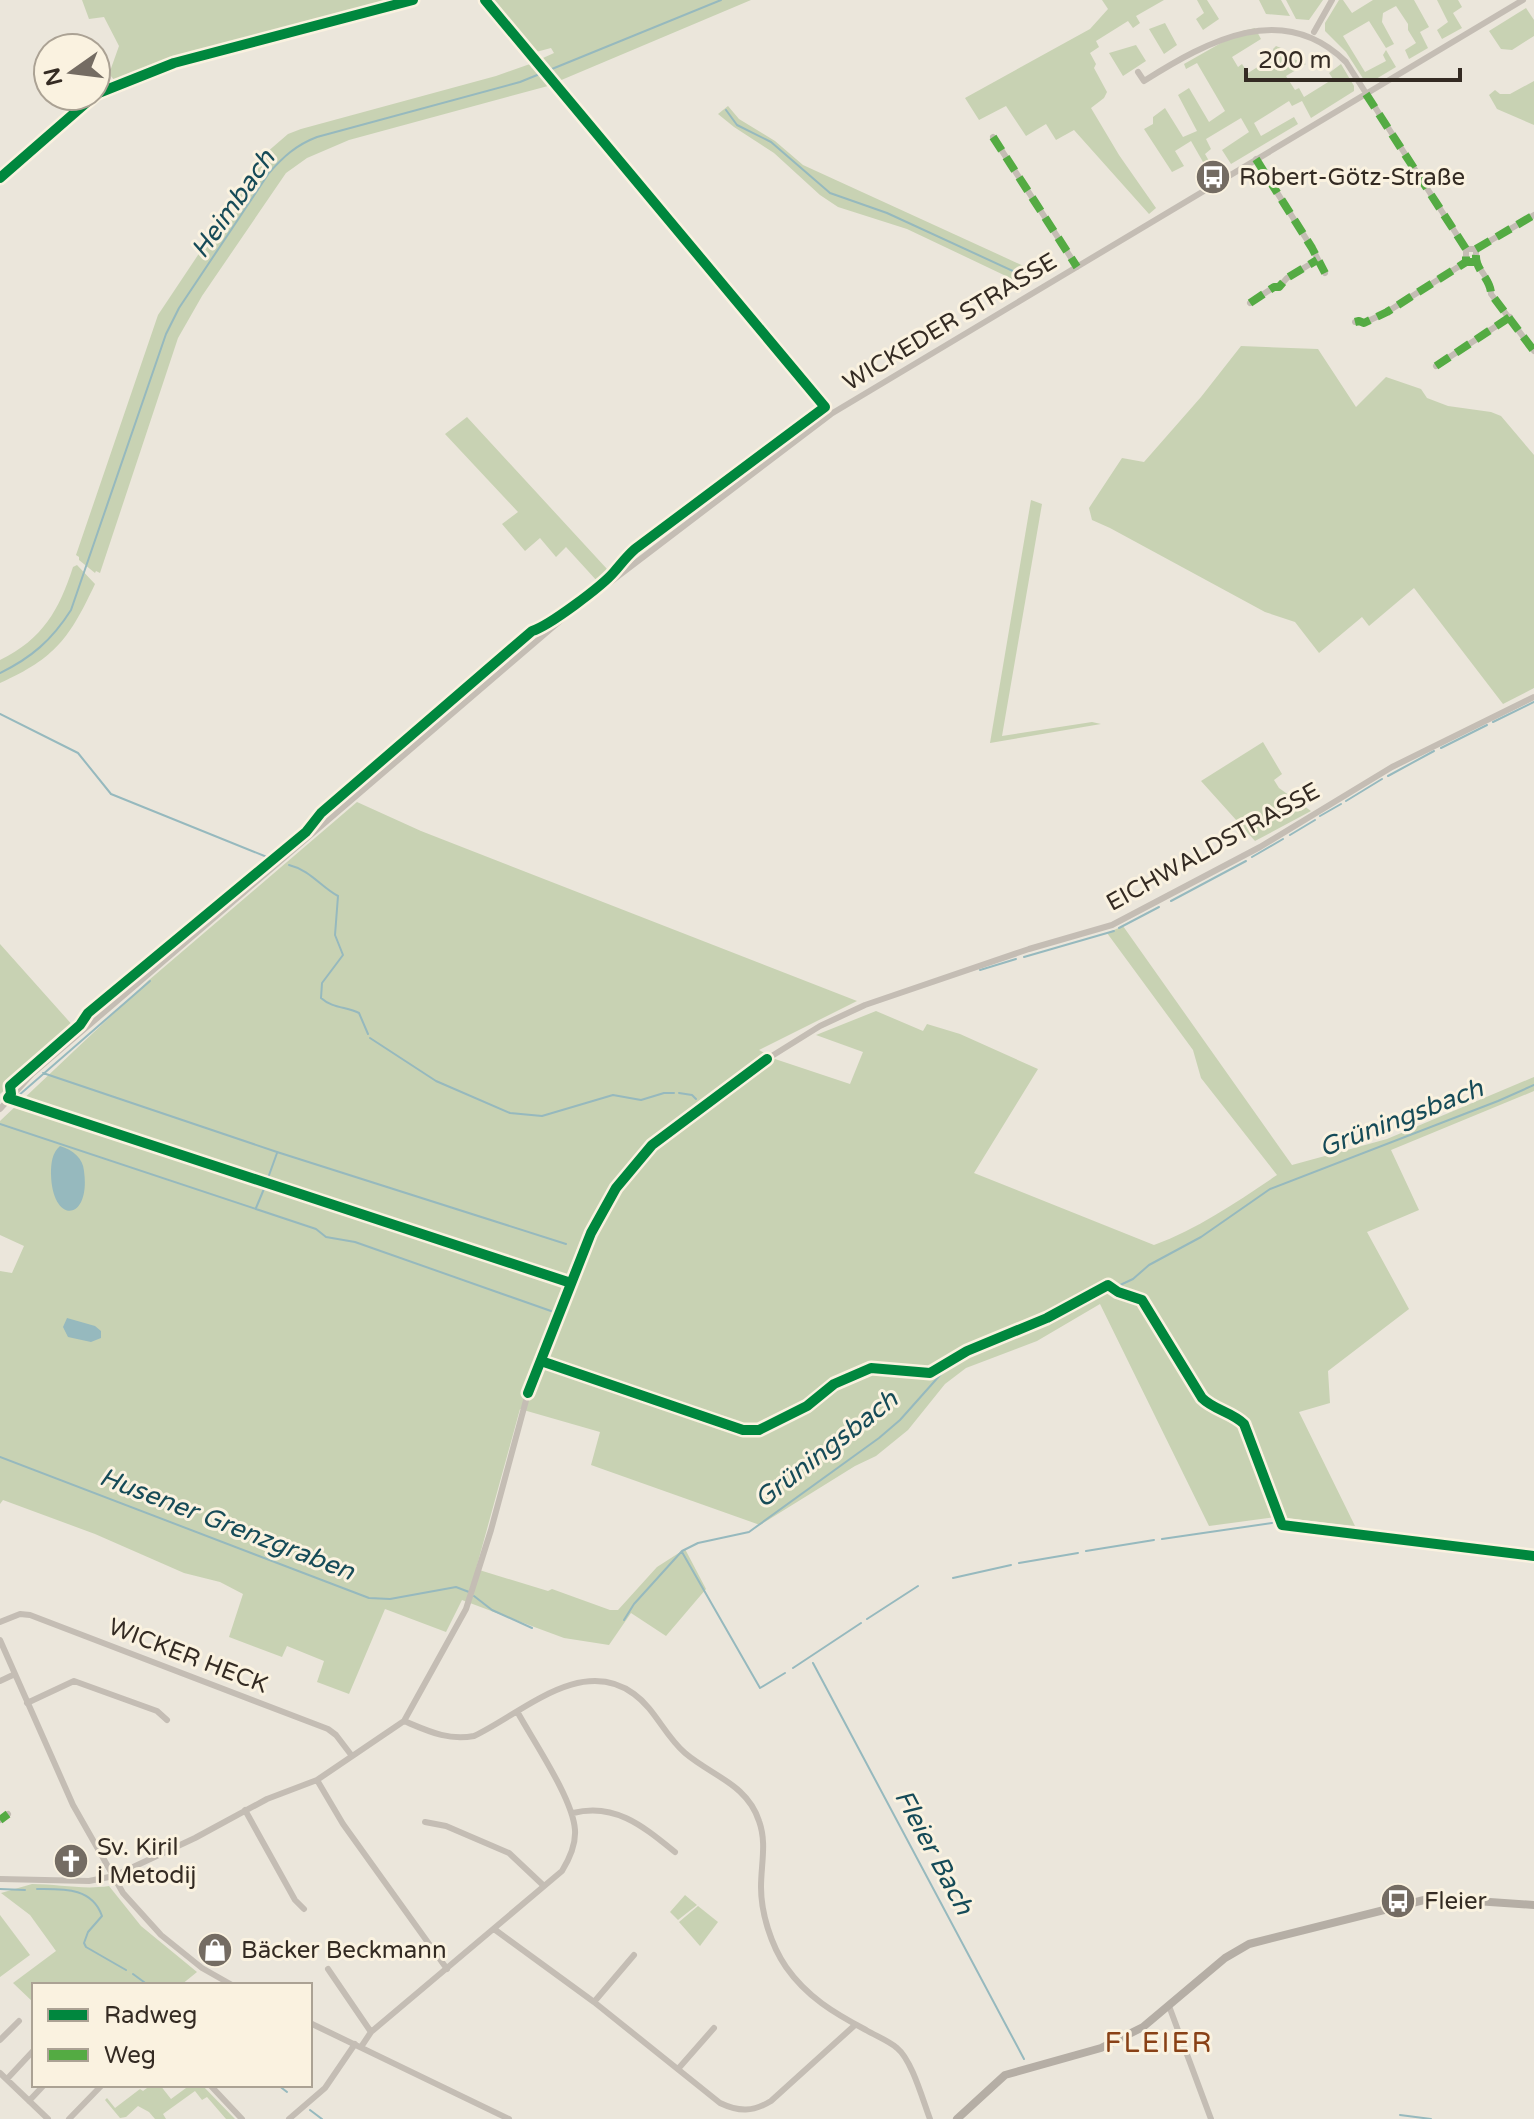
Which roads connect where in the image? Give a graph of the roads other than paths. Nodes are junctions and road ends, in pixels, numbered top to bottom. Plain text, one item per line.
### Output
1 (1332, 0) edge
2 (1523, 0) edge
3 (1291, 23) dead end
4 (1234, 27) dead end
5 (1314, 32) junction
6 (1138, 72) dead end
7 (1366, 94) junction
8 (993, 137) dead end
9 (1256, 159) junction
10 (1534, 215) edge
11 (1466, 249) junction
12 (1476, 249) junction
13 (1317, 260) junction
14 (1466, 262) junction
15 (1475, 262) junction
16 (1077, 267) junction
17 (1325, 273) dead end
18 (1250, 303) dead end
19 (1510, 317) junction
20 (1355, 322) dead end
21 (1532, 346) edge
22 (1436, 366) dead end
23 (1534, 697) edge
24 (767, 1059) dead end
25 (0, 1109) edge
26 (528, 1393) dead end
27 (0, 1622) edge
28 (0, 1640) edge
29 (15, 1674) junction
30 (0, 1681) edge
31 (27, 1703) junction
32 (518, 1713) junction
33 (167, 1720) dead end
34 (404, 1721) junction
35 (352, 1756) junction
36 (317, 1780) junction
37 (245, 1810) junction
38 (573, 1813) junction
39 (8, 1814) dead end
40 (0, 1820) edge
41 (425, 1822) dead end
42 (675, 1852) dead end
43 (114, 1876) junction
44 (0, 1879) edge
45 (544, 1886) junction
46 (1534, 1905) edge
47 (304, 1909) dead end
48 (494, 1929) junction
49 (634, 1955) dead end
50 (328, 1969) dead end
51 (447, 1969) junction
52 (228, 1983) edge
53 (594, 2002) junction
54 (1169, 2006) junction
55 (19, 2021) dead end
56 (312, 2024) edge
57 (855, 2025) junction
58 (714, 2028) dead end
59 (371, 2032) junction
60 (0, 2040) edge
61 (358, 2046) junction
62 (32, 2052) edge
63 (678, 2069) junction
64 (0, 2073) edge
65 (7, 2079) junction
66 (42, 2087) edge
67 (100, 2087) edge
68 (212, 2087) edge
69 (29, 2101) junction
70 (760, 2108) junction
71 (763, 2118) edge
72 (48, 2119) edge
73 (69, 2119) edge
74 (242, 2119) edge
75 (289, 2119) edge
76 (509, 2119) edge
77 (930, 2119) edge
78 (957, 2119) edge
79 (1211, 2119) edge

1 - 5 street
2 - 7 street, WICKEDER STRASSE
3 - 5 street
4 - 6 street
5 - 7 street
7 - 9 street, WICKEDER STRASSE
7 - 11 street
8 - 16 street
9 - 13 street
9 - 16 street, WICKEDER STRASSE
10 - 12 street
11 - 12 street
11 - 14 street
12 - 15 street
13 - 17 street
13 - 18 street
14 - 15 street
14 - 20 street
15 - 19 street
16 - 25 street, WICKEDER STRASSE
19 - 21 street
19 - 22 street
23 - 24 street, EICHWALDSTRASSE
26 - 34 street
27 - 35 street, WICKER HECK
28 - 29 street
29 - 30 street
29 - 31 street
31 - 33 street
31 - 43 street
32 - 34 street
32 - 38 street
32 - 57 street
34 - 35 street
35 - 36 street
36 - 37 street
36 - 51 street
37 - 43 street
37 - 47 street
38 - 42 street
38 - 45 street
39 - 40 street
41 - 45 street
43 - 44 street
43 - 52 street
45 - 48 street
46 - 54 main road
48 - 51 street
48 - 53 street
49 - 53 street
50 - 59 street
51 - 59 street
53 - 63 street
54 - 78 main road
54 - 79 street
55 - 60 street
56 - 61 street
57 - 70 street
57 - 77 street
58 - 63 street
59 - 61 street
61 - 75 street
61 - 76 street
62 - 65 street
63 - 70 street
64 - 65 street
65 - 69 street
66 - 69 street
67 - 73 street
68 - 74 street
69 - 72 street
70 - 71 street

